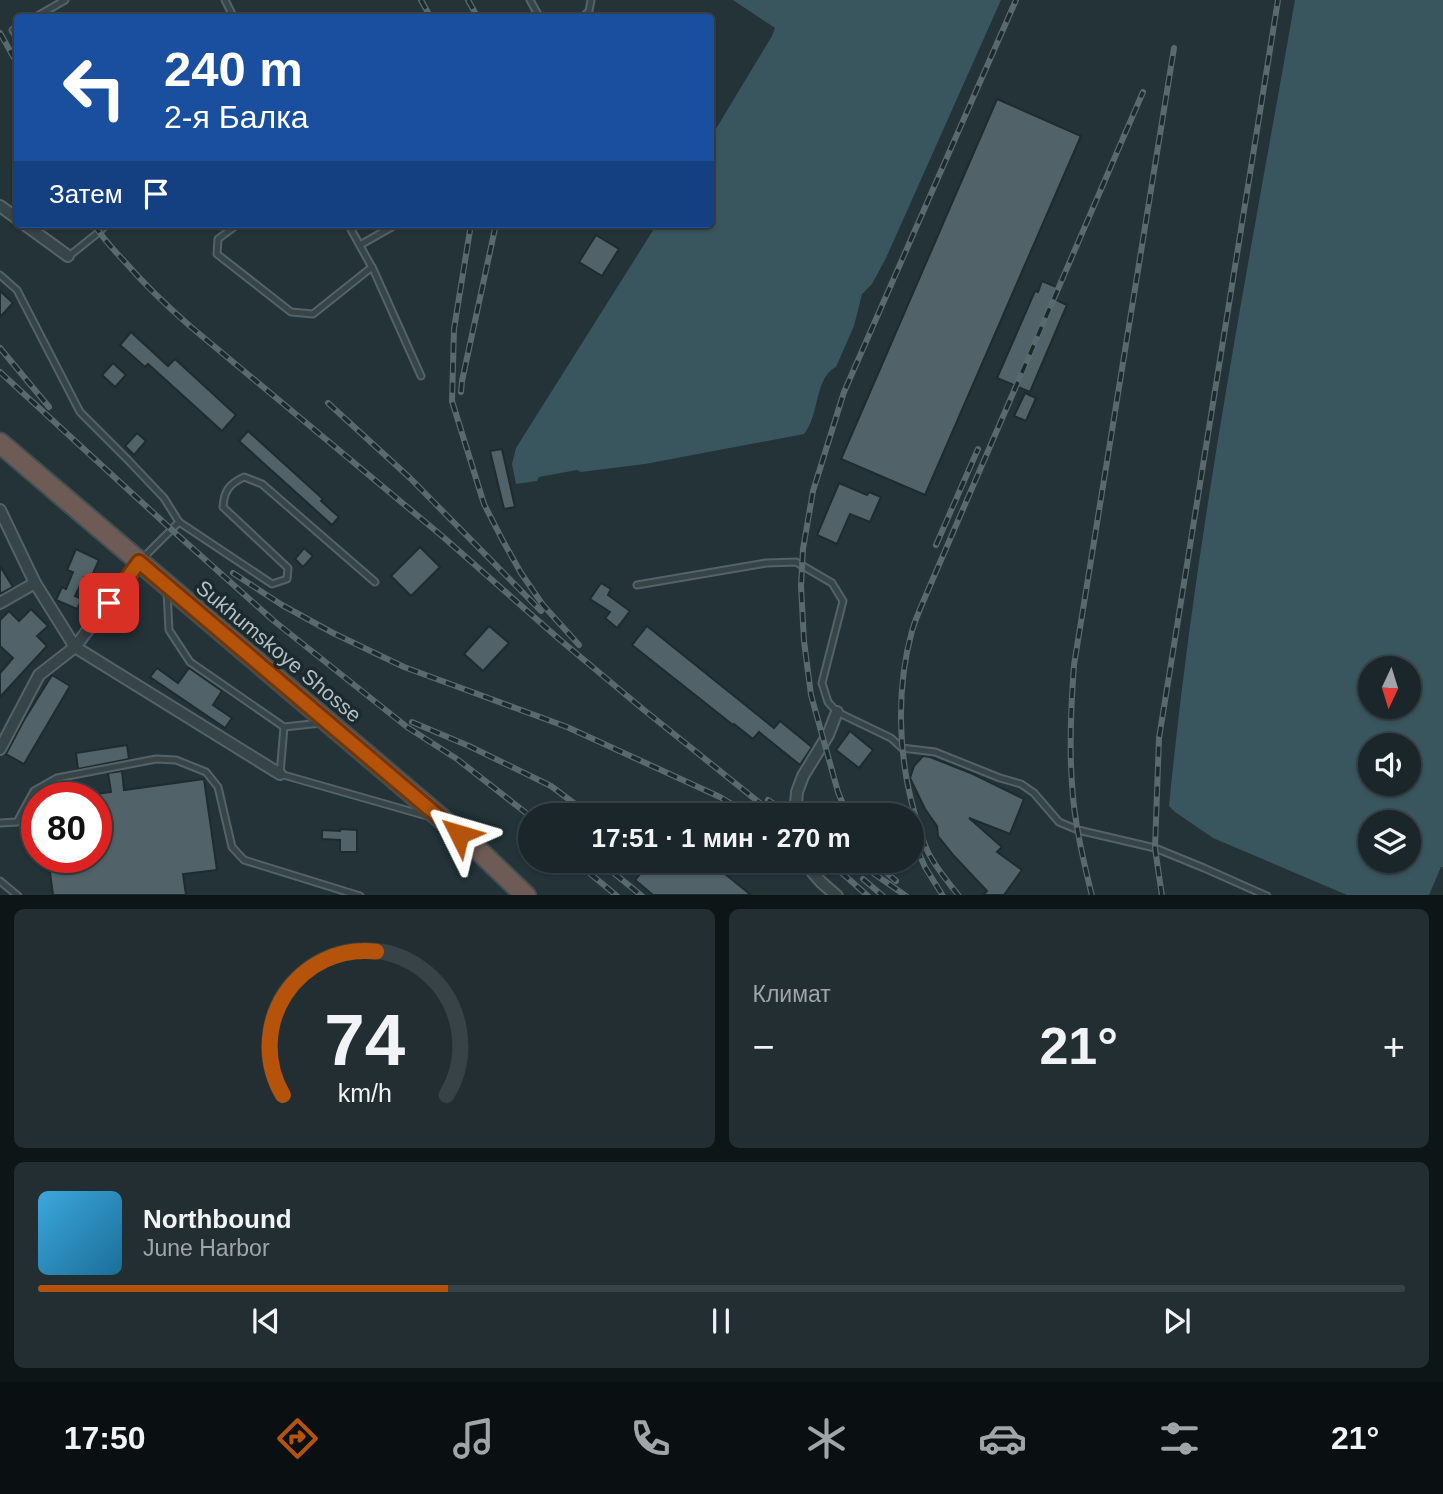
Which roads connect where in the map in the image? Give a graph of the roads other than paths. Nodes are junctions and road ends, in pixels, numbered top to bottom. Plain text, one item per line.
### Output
1 (65, 0) edge
2 (41, 14) edge
3 (30, 228) edge
4 (103, 228) edge
5 (233, 228) edge
6 (350, 228) edge
7 (390, 228) edge
8 (359, 245) junction
9 (68, 256) joint
10 (372, 267) junction
11 (0, 275) edge
12 (421, 376) dead end
13 (0, 443) edge
14 (0, 510) edge
15 (179, 522) junction
16 (139, 562) junction
17 (375, 582) dead end
18 (35, 583) junction
19 (166, 585) junction
20 (636, 585) dead end
21 (0, 603) edge
22 (75, 647) junction
23 (837, 712) junction
24 (328, 722) junction
25 (284, 727) junction
26 (0, 749) edge
27 (280, 774) junction
28 (796, 803) edge
29 (444, 821) junction
30 (0, 823) edge
31 (814, 873) edge
32 (0, 881) edge
33 (18, 895) edge
34 (360, 895) edge
35 (527, 895) edge
36 (837, 895) edge
37 (1267, 895) edge

1 - 2 lane
3 - 9 street
4 - 9 lane
5 - 10 lane
6 - 8 lane
7 - 8 lane
8 - 10 lane
10 - 12 lane
11 - 15 lane
13 - 16 highway, Sukhumskoye Shosse
14 - 18 street
15 - 16 lane
15 - 17 lane
16 - 19 highway, Sukhumskoye Shosse
16 - 22 street
18 - 21 street
18 - 22 street
19 - 24 highway, Sukhumskoye Shosse
19 - 25 lane
20 - 23 lane
22 - 26 street
22 - 27 street
23 - 28 street
23 - 37 lane
24 - 25 lane
24 - 29 highway, Sukhumskoye Shosse
25 - 27 lane
27 - 29 lane
29 - 35 highway, Sukhumskoye Shosse
30 - 34 lane
31 - 36 street
32 - 33 lane

